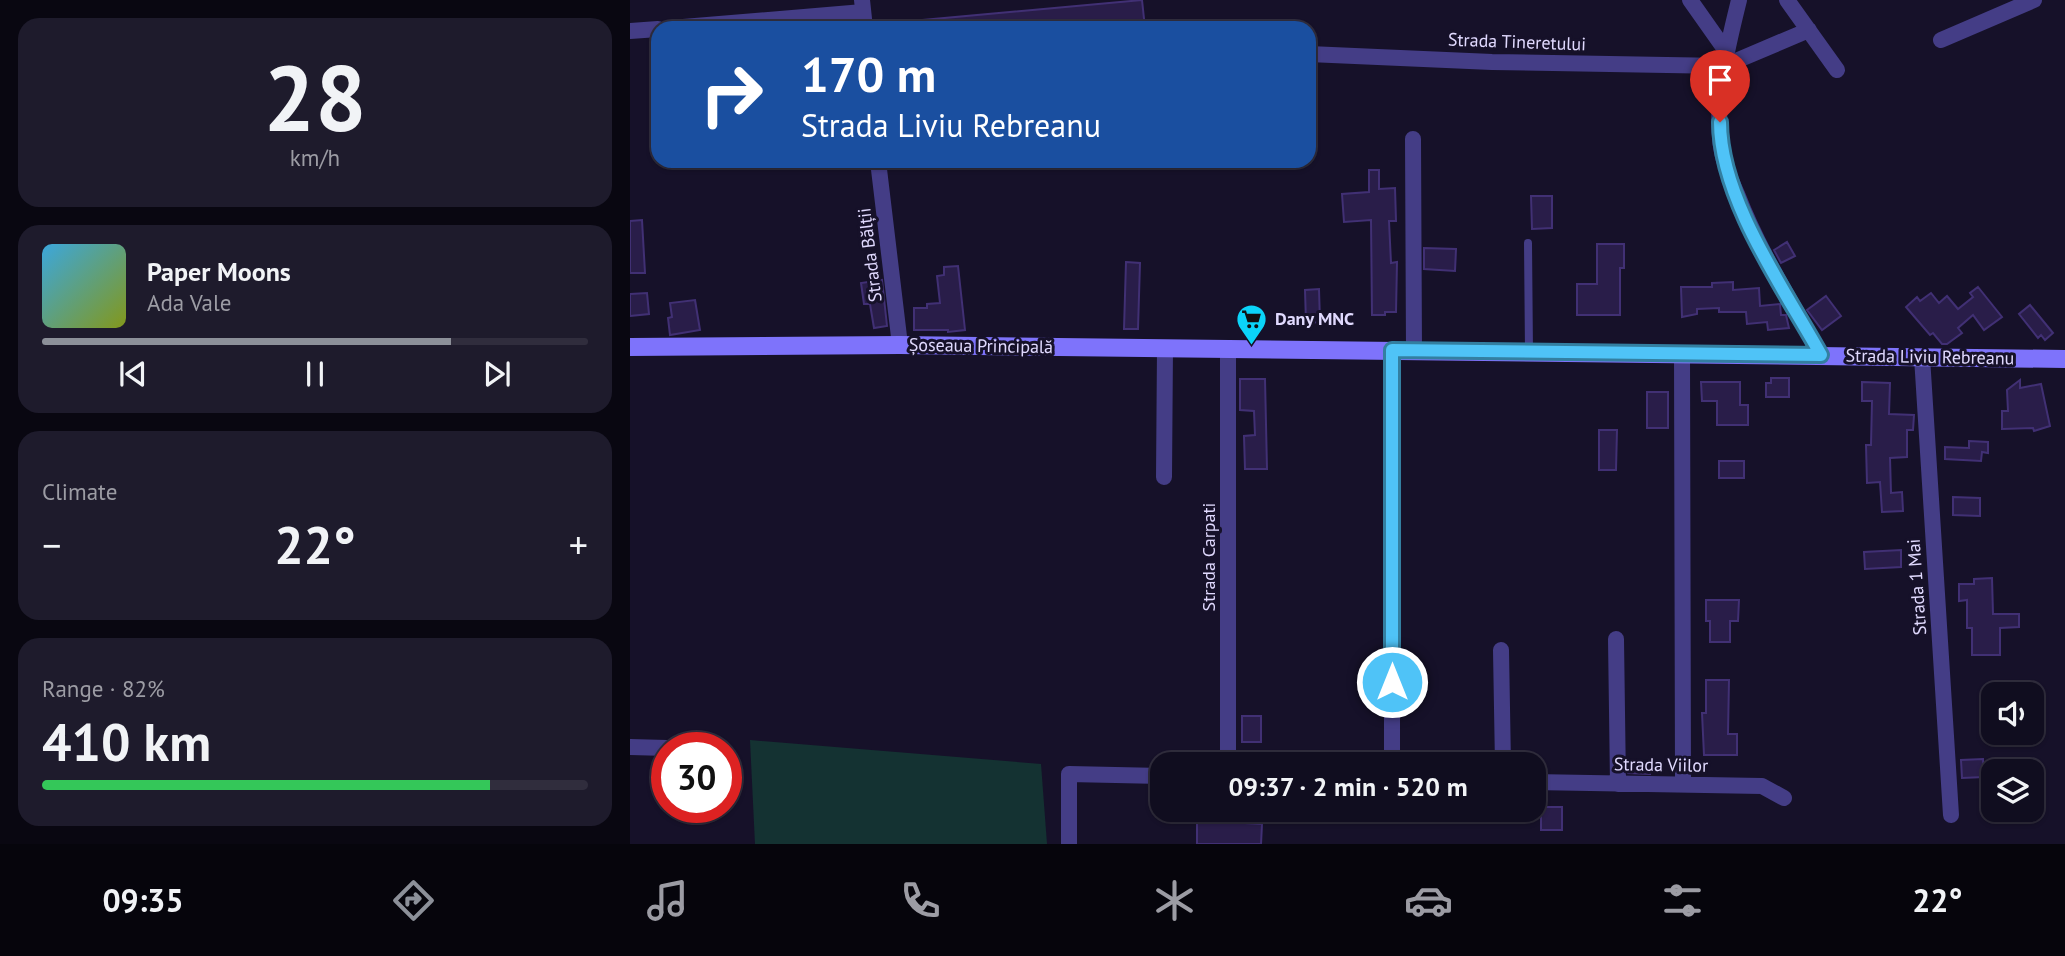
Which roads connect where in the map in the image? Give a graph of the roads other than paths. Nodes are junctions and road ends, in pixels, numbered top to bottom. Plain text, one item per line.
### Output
1 (1690, 0) edge
2 (1739, 0) edge
3 (1787, 0) edge
4 (2035, 0) edge
5 (864, 13) edge
6 (761, 21) edge
7 (651, 30) edge
8 (1809, 30) junction
9 (630, 31) edge
10 (1941, 40) dead end
11 (1316, 54) edge
12 (1725, 58) junction
13 (1837, 70) dead end
14 (1413, 139) dead end
15 (879, 168) edge
16 (1528, 243) dead end
17 (900, 345) junction
18 (630, 347) edge
19 (1165, 348) junction
20 (1228, 348) junction
21 (1333, 350) joint
22 (1392, 350) junction
23 (1414, 351) junction
24 (1529, 352) junction
25 (1682, 353) junction
26 (1821, 355) junction
27 (1922, 357) junction
28 (2065, 359) edge
29 (1164, 477) dead end
30 (1616, 639) dead end
31 (1502, 650) dead end
32 (630, 747) edge
33 (651, 748) edge
34 (1228, 752) edge
35 (1391, 752) edge
36 (1503, 752) edge
37 (1150, 776) edge
38 (1546, 782) edge
39 (1618, 783) junction
40 (1683, 785) junction
41 (1784, 798) dead end
42 (1951, 815) dead end
43 (1069, 844) edge

1 - 12 street
2 - 12 street
3 - 8 street
4 - 10 street
5 - 6 street
7 - 9 street
8 - 12 street
8 - 13 street
11 - 12 street, Strada Tineretului
12 - 26 street
14 - 23 street
15 - 17 street, Strada Bălții
16 - 24 lane
17 - 18 main road, Șoseaua Principală
17 - 19 main road, Șoseaua Principală
19 - 20 main road, Șoseaua Principală
19 - 29 street
20 - 21 main road, Șoseaua Principală
20 - 34 street, Strada Carpati
21 - 22 main road, Strada Liviu Rebreanu
22 - 23 main road, Strada Liviu Rebreanu
22 - 35 street
23 - 24 main road, Strada Liviu Rebreanu
24 - 25 main road, Strada Liviu Rebreanu
25 - 26 main road, Strada Liviu Rebreanu
25 - 40 street
26 - 27 main road, Strada Liviu Rebreanu
27 - 28 main road, Strada Liviu Rebreanu
27 - 42 street, Strada 1 Mai
30 - 39 street
31 - 36 street
32 - 33 street
37 - 43 street
38 - 39 street, Strada Viilor
39 - 40 street, Strada Viilor
40 - 41 street, Strada Viilor

